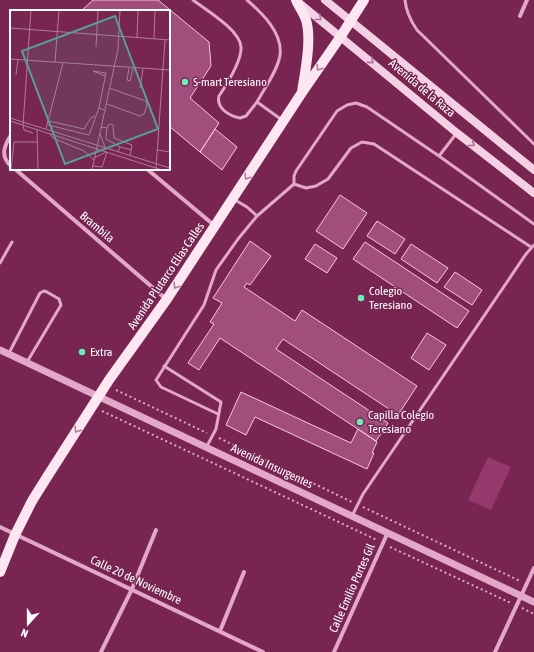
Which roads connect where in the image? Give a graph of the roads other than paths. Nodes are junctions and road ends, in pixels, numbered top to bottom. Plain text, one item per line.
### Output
1 (193, 0) edge
2 (248, 0) edge
3 (296, 0) edge
4 (325, 0) edge
5 (364, 0) edge
6 (405, 0) edge
7 (527, 0) edge
8 (520, 16) dead end
9 (351, 20) junction
10 (341, 36) junction
11 (302, 94) junction
12 (257, 102) junction
13 (284, 121) junction
14 (458, 133) junction
15 (10, 137) edge
16 (534, 144) edge
17 (439, 156) junction
18 (10, 165) edge
19 (15, 170) edge
20 (148, 170) edge
21 (534, 170) edge
22 (294, 184) junction
23 (534, 193) edge
24 (233, 199) junction
25 (257, 216) junction
26 (534, 224) edge
27 (215, 226) junction
28 (12, 242) dead end
29 (533, 246) edge
30 (0, 263) edge
31 (167, 299) junction
32 (0, 350) edge
33 (9, 353) junction
34 (27, 362) junction
35 (164, 366) junction
36 (98, 397) junction
37 (218, 414) junction
38 (206, 447) junction
39 (352, 516) junction
40 (0, 527) edge
41 (156, 530) dead end
42 (388, 532) junction
43 (16, 535) junction
44 (534, 568) edge
45 (0, 572) edge
46 (244, 572) dead end
47 (132, 589) junction
48 (521, 595) junction
49 (534, 602) edge
50 (220, 631) junction
51 (101, 652) edge
52 (263, 652) edge
53 (334, 652) edge
54 (494, 652) edge

1 - 12 lane
2 - 12 lane
3 -> 10 main road, Avenida de la Raza
3 - 11 main road
4 - 9 main road, Avenida de la Raza
5 - 9 main road, Avenida Plutarco Elías Calles
6 - 16 lane
7 - 8 street
9 - 10 main road, Avenida Plutarco Elías Calles
9 - 21 main road, Avenida de la Raza
10 -> 11 main road, Avenida Plutarco Elías Calles
10 -> 14 main road, Avenida de la Raza
11 - 13 main road, Avenida Plutarco Elías Calles
12 - 13 lane
13 -> 24 main road, Avenida Plutarco Elías Calles
14 - 17 lane
14 -> 23 main road, Avenida de la Raza
15 - 18 street
17 - 22 lane
17 - 26 lane
19 - 31 street, Brambila
20 - 27 street
22 - 25 lane
22 - 29 lane
24 - 25 lane
24 - 27 main road, Avenida Plutarco Elías Calles
25 - 35 lane
27 -> 31 main road, Avenida Plutarco Elías Calles
28 - 30 lane
29 - 39 lane
31 - 36 main road, Avenida Plutarco Elías Calles
32 - 33 street, Avenida Insurgentes
33 - 34 street, Avenida Insurgentes
33 - 34 lane
34 - 36 street, Avenida Insurgentes
35 - 37 lane
35 - 37 lane
36 - 38 street, Avenida Insurgentes
36 -> 43 main road, Avenida Plutarco Elías Calles
37 - 38 lane
38 - 39 street, Avenida Insurgentes
39 - 42 street, Avenida Insurgentes
40 - 43 street, Calle 20 de Noviembre
41 - 47 street
42 - 48 street, Avenida Insurgentes
42 - 53 street, Calle Emilio Portes Gil
43 - 45 main road, Avenida Plutarco Elías Calles
43 - 47 street, Calle 20 de Noviembre
44 - 48 street
46 - 50 street
47 - 50 street, Calle 20 de Noviembre
47 - 51 street
48 - 49 street, Avenida Insurgentes
48 - 54 street
50 - 52 street, Calle 20 de Noviembre

